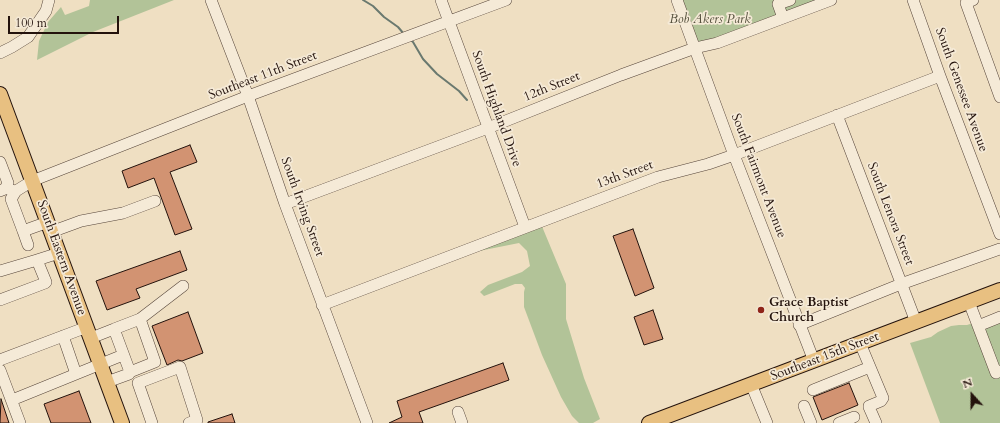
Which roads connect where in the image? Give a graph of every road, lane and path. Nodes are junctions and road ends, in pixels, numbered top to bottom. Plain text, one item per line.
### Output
1 (49, 0) edge
2 (211, 0) edge
3 (441, 0) edge
4 (506, 0) edge
5 (677, 0) edge
6 (790, 0) edge
7 (831, 0) edge
8 (913, 0) edge
9 (973, 0) edge
10 (804, 5) edge
11 (783, 18) junction
12 (449, 21) junction
13 (695, 48) junction
14 (0, 53) edge
15 (940, 76) junction
16 (0, 94) edge
17 (248, 96) junction
18 (1000, 97) edge
19 (837, 115) junction
20 (488, 128) junction
21 (734, 155) junction
22 (0, 162) edge
23 (32, 181) junction
24 (9, 190) edge
25 (155, 201) dead end
26 (285, 204) junction
27 (50, 227) junction
28 (525, 227) junction
29 (23, 232) junction
30 (1000, 234) edge
31 (28, 245) dead end
32 (1000, 249) edge
33 (59, 253) junction
34 (37, 260) junction
35 (0, 272) edge
36 (901, 284) junction
37 (183, 286) dead end
38 (1000, 290) edge
39 (0, 300) edge
40 (969, 302) junction
41 (322, 305) junction
42 (1000, 317) edge
43 (140, 319) junction
44 (916, 322) junction
45 (799, 325) junction
46 (978, 326) junction
47 (114, 329) junction
48 (89, 332) junction
49 (63, 336) junction
50 (860, 343) junction
51 (123, 355) junction
52 (0, 360) edge
53 (814, 361) junction
54 (100, 365) junction
55 (870, 367) junction
56 (0, 370) edge
57 (1000, 371) edge
58 (130, 372) junction
59 (76, 374) junction
60 (107, 382) junction
61 (751, 384) junction
62 (814, 390) dead end
63 (12, 400) junction
64 (804, 406) dead end
65 (458, 412) dead end
66 (854, 417) dead end
67 (665, 420) edge
68 (20, 423) edge
69 (122, 423) edge
70 (152, 423) edge
71 (189, 423) edge
72 (367, 423) edge
73 (462, 423) edge
74 (649, 423) edge
75 (767, 423) edge
76 (811, 423) edge
77 (839, 423) edge
78 (876, 423) edge

1 - 14 street
2 - 17 street, South Irving Street
3 - 12 street, South Highland Drive
4 - 12 street, Southeast 11th Street
5 - 13 street, South Fairmont Avenue
6 - 11 street
7 - 10 street, 12th Street
8 - 15 street, South Genessee Avenue
9 - 18 street
10 - 11 street, 12th Street
11 - 13 street, 12th Street
12 - 17 street, Southeast 11th Street
12 - 20 street, South Highland Drive
13 - 20 street, 12th Street
13 - 21 street, South Fairmont Avenue
15 - 19 street, 13th Street
15 - 30 street, South Genessee Avenue
16 - 23 main road, South Eastern Avenue
17 - 23 street, Southeast 11th Street
17 - 26 street, South Irving Street
19 - 21 street, 13th Street
19 - 36 street, South Lenora Street
20 - 26 street, 12th Street
20 - 28 street, South Highland Drive
21 - 28 street, 13th Street
21 - 45 street, South Fairmont Avenue
22 - 24 street
23 - 24 street, Southeast 11th Street
23 - 27 main road, South Eastern Avenue
24 - 29 street
25 - 27 street
26 - 41 street, South Irving Street
27 - 29 street
27 - 33 main road, South Eastern Avenue
28 - 41 street, 13th Street
29 - 31 street
32 - 36 street
33 - 34 street
33 - 48 main road, South Eastern Avenue
34 - 35 street
34 - 39 street
36 - 44 street, South Lenora Street
36 - 45 street
37 - 43 street
38 - 40 main road, Southeast 15th Street
40 - 44 main road, Southeast 15th Street
40 - 46 street
41 - 72 street, South Irving Street
42 - 46 street
43 - 47 street
43 - 58 street
44 - 50 main road, Southeast 15th Street
45 - 53 street, South Fairmont Avenue
46 - 57 street
47 - 48 street
47 - 51 street
48 - 49 street
48 - 54 main road, South Eastern Avenue
49 - 52 street
49 - 59 street
50 - 53 main road, Southeast 15th Street
50 - 55 street
51 - 54 street
51 - 58 street
53 - 61 main road, Southeast 15th Street
54 - 59 street
54 - 60 main road, South Eastern Avenue
55 - 62 street
55 - 78 street
56 - 63 street
58 - 60 street
59 - 63 street
60 - 69 main road, South Eastern Avenue
61 - 67 main road, Southeast 15th Street
61 - 75 street
63 - 68 street
64 - 76 street
65 - 73 street
66 - 77 street
67 - 74 main road, Southeast 15th Street
70 - 71 street

